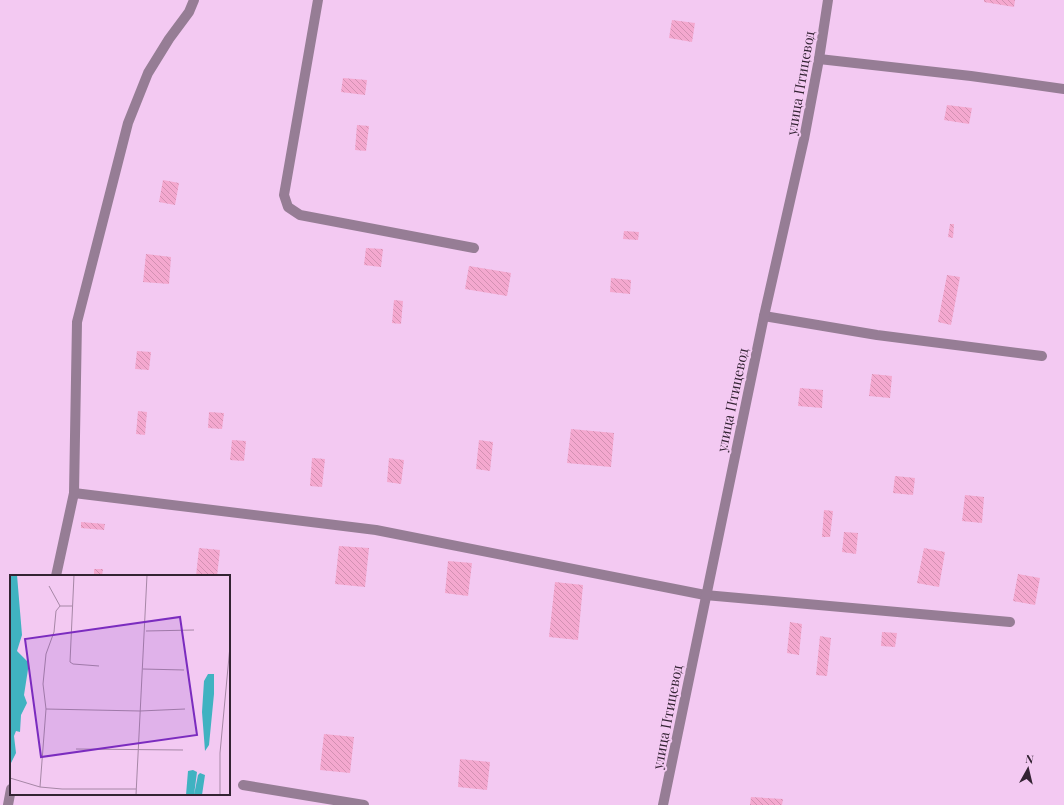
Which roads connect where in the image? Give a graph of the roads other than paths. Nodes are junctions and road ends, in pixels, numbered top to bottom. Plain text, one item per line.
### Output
1 (194, 0) edge
2 (318, 0) edge
3 (828, 0) edge
4 (819, 59) junction
5 (1064, 89) edge
6 (474, 248) dead end
7 (764, 316) junction
8 (1042, 356) dead end
9 (74, 493) junction
10 (56, 575) edge
11 (705, 595) junction
12 (1010, 622) dead end
13 (243, 785) dead end
14 (10, 794) edge
15 (8, 805) edge
16 (364, 805) edge
17 (663, 805) edge

1 - 9 street
2 - 6 street
3 - 4 street, улица Птицевод
4 - 5 street
4 - 7 street, улица Птицевод
7 - 8 street
7 - 11 street, улица Птицевод
9 - 10 street
9 - 11 street
11 - 12 street
11 - 17 street, улица Птицевод
13 - 16 street
14 - 15 street

